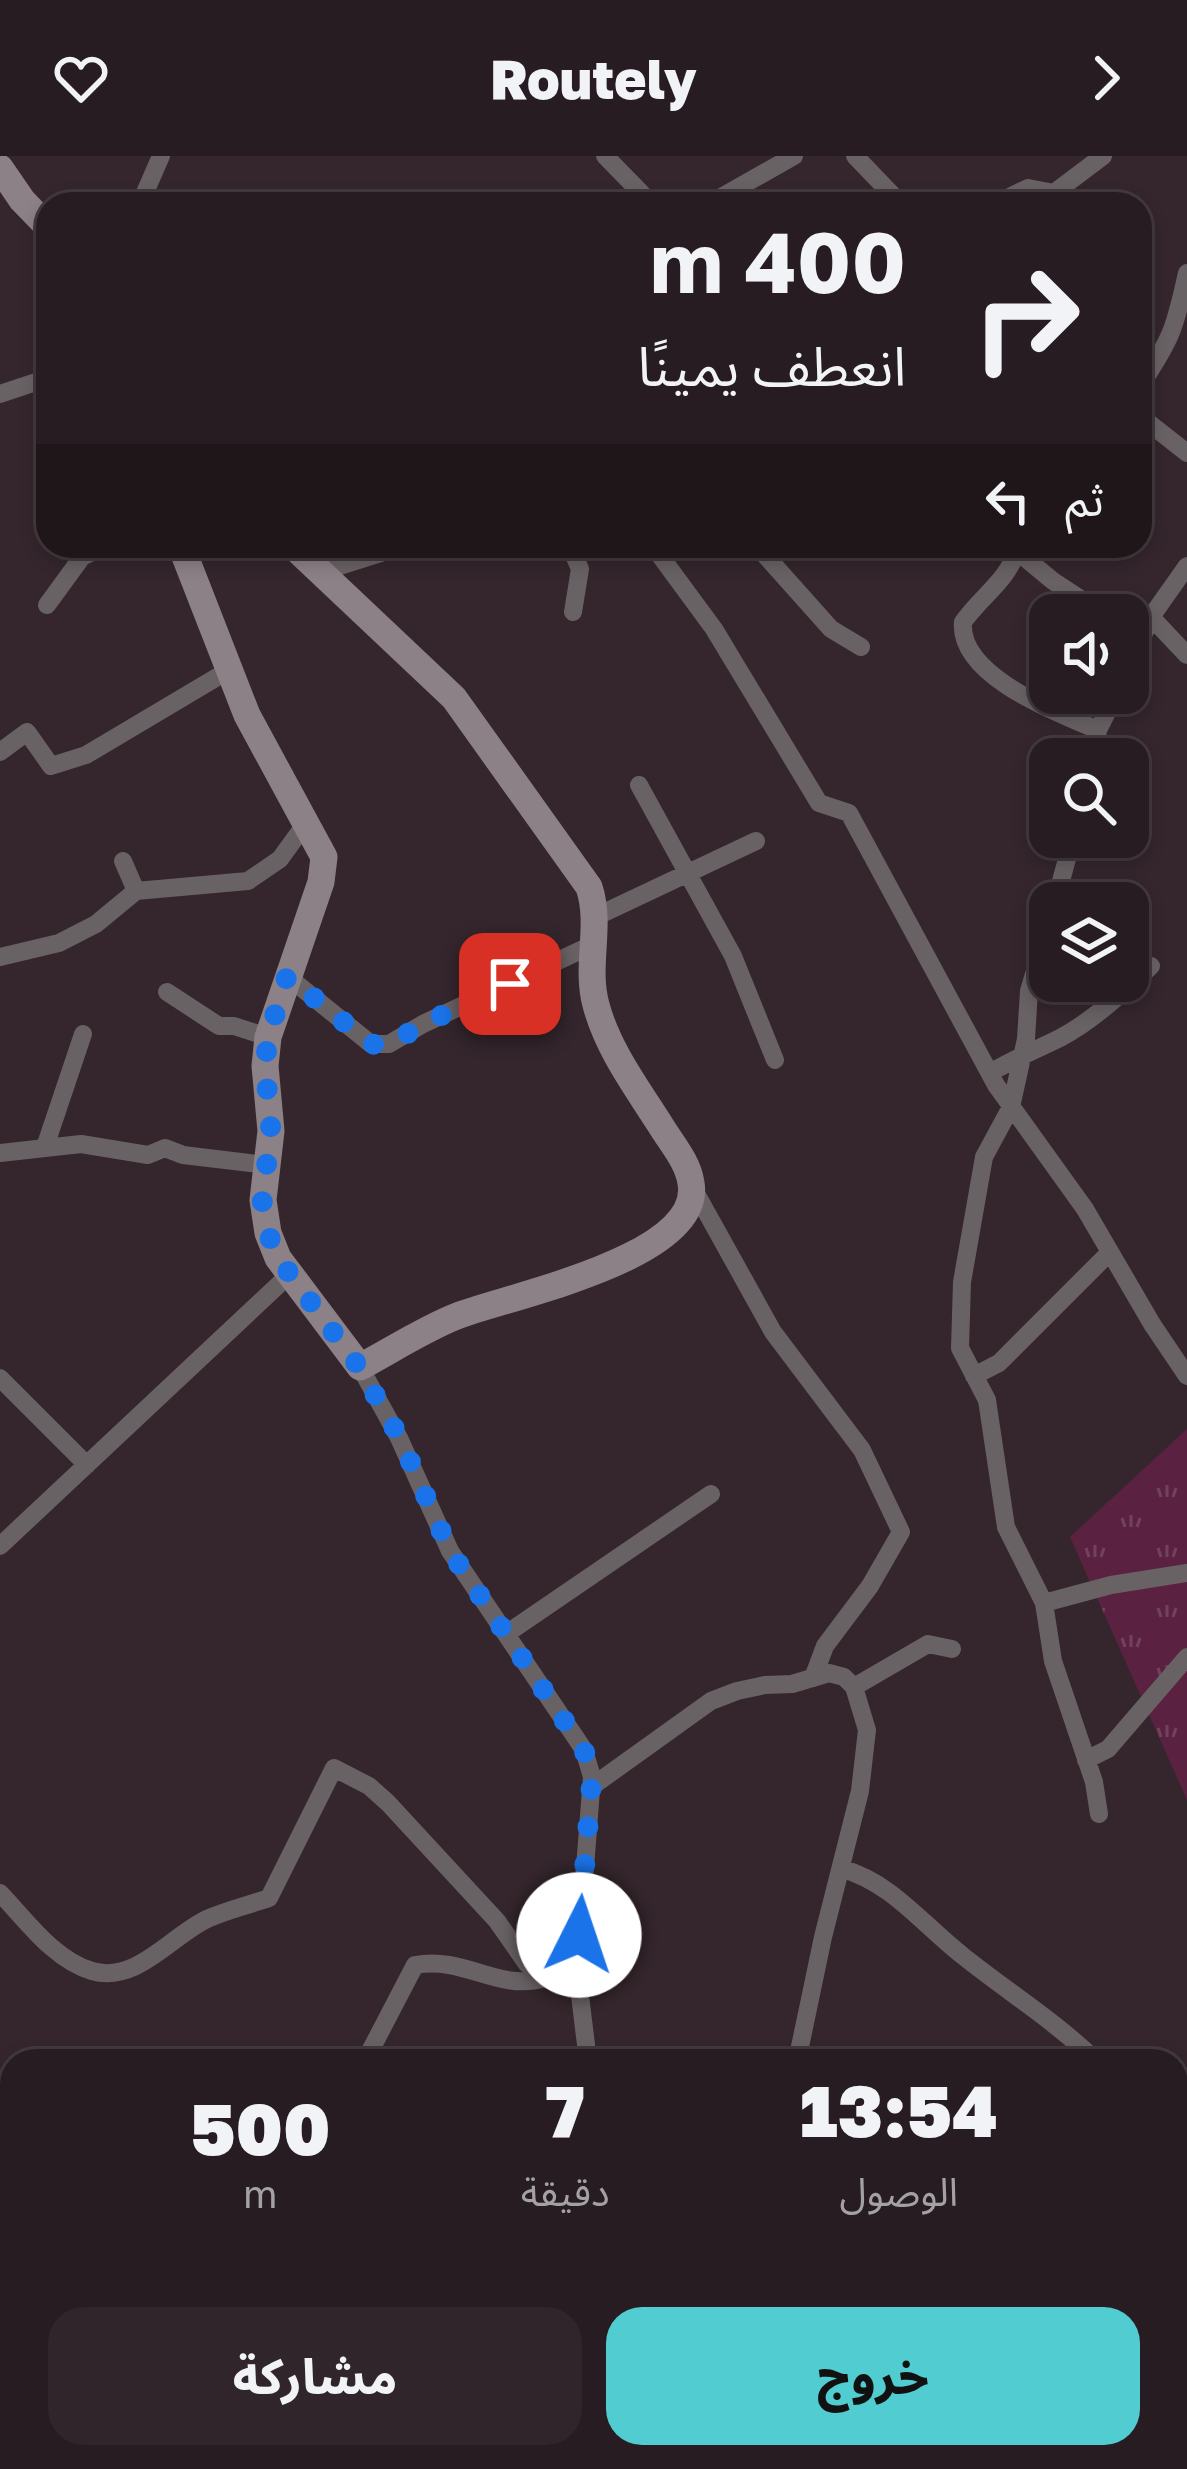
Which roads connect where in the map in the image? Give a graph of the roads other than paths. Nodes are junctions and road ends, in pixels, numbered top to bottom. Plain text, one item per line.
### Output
1 (161, 156) edge
2 (605, 156) edge
3 (794, 156) edge
4 (855, 156) edge
5 (1103, 156) edge
6 (0, 168) edge
7 (145, 192) edge
8 (640, 192) edge
9 (730, 192) edge
10 (890, 192) edge
11 (1057, 192) edge
12 (36, 215) edge
13 (1187, 273) edge
14 (1152, 368) edge
15 (36, 382) edge
16 (0, 394) edge
17 (1152, 425) edge
18 (1187, 453) edge
19 (81, 558) edge
20 (186, 558) edge
21 (306, 558) edge
22 (365, 558) edge
23 (575, 558) edge
24 (662, 558) edge
25 (768, 558) edge
26 (1014, 558) edge
27 (1029, 558) edge
28 (1187, 566) edge
29 (321, 572) junction
30 (1073, 594) edge
31 (47, 604) dead end
32 (573, 611) dead end
33 (1150, 617) joint
34 (861, 647) dead end
35 (1187, 655) edge
36 (229, 670) junction
37 (1106, 714) edge
38 (1098, 730) junction
39 (1097, 738) edge
40 (0, 752) edge
41 (639, 784) dead end
42 (306, 823) junction
43 (756, 841) dead end
44 (123, 861) dead end
45 (689, 872) junction
46 (136, 891) junction
47 (595, 930) junction
48 (0, 957) edge
49 (1151, 965) dead end
50 (287, 976) junction
51 (1029, 991) edge
52 (167, 992) dead end
53 (83, 1034) dead end
54 (268, 1037) junction
55 (1023, 1053) junction
56 (775, 1060) dead end
57 (990, 1073) junction
58 (1011, 1107) junction
59 (45, 1147) junction
60 (0, 1153) edge
61 (267, 1165) junction
62 (693, 1188) junction
63 (1110, 1252) junction
64 (290, 1274) junction
65 (359, 1367) junction
66 (974, 1376) junction
67 (1187, 1376) edge
68 (0, 1378) edge
69 (86, 1465) junction
70 (711, 1494) dead end
71 (0, 1546) edge
72 (1187, 1573) edge
73 (1044, 1603) junction
74 (506, 1634) junction
75 (952, 1649) dead end
76 (1187, 1657) edge
77 (812, 1678) junction
78 (854, 1687) junction
79 (1086, 1760) junction
80 (591, 1786) junction
81 (1099, 1814) dead end
82 (843, 1869) junction
83 (0, 1893) edge
84 (577, 1971) junction
85 (544, 1978) junction
86 (371, 2049) edge
87 (587, 2049) edge
88 (799, 2049) edge
89 (1083, 2049) edge

1 - 7 street
2 - 8 street
3 - 9 street
4 - 10 street
5 - 11 street
6 - 12 street
13 - 14 street
15 - 16 street
17 - 18 street
19 - 31 street
20 - 36 street
21 - 29 street
22 - 29 street
23 - 32 street
24 - 57 street
25 - 34 street
26 - 38 street
27 - 30 street
28 - 33 street
29 - 47 street
33 - 35 street
36 - 40 street
36 - 42 street
37 - 38 street
38 - 39 street
41 - 45 street
42 - 46 street
42 - 50 street
43 - 45 street
44 - 46 street
45 - 47 street
45 - 56 street
46 - 48 street
47 - 50 street
47 - 62 street
49 - 55 street
50 - 54 street
51 - 55 street
52 - 54 street
53 - 59 street
54 - 61 street
55 - 57 street
55 - 58 street
57 - 58 street
58 - 63 street
58 - 66 street
59 - 60 street
59 - 61 street
61 - 64 street
62 - 65 street
62 - 77 street
63 - 66 street
63 - 67 street
64 - 65 street
64 - 69 street
65 - 74 street
66 - 73 street
68 - 69 street
69 - 71 street
70 - 74 street
72 - 73 street
73 - 79 street
74 - 80 street
75 - 78 street
76 - 79 street
77 - 78 street
77 - 80 street
78 - 82 street
79 - 81 street
80 - 84 street
82 - 88 street
82 - 89 street
83 - 85 street
84 - 85 street
84 - 87 street
85 - 86 street

